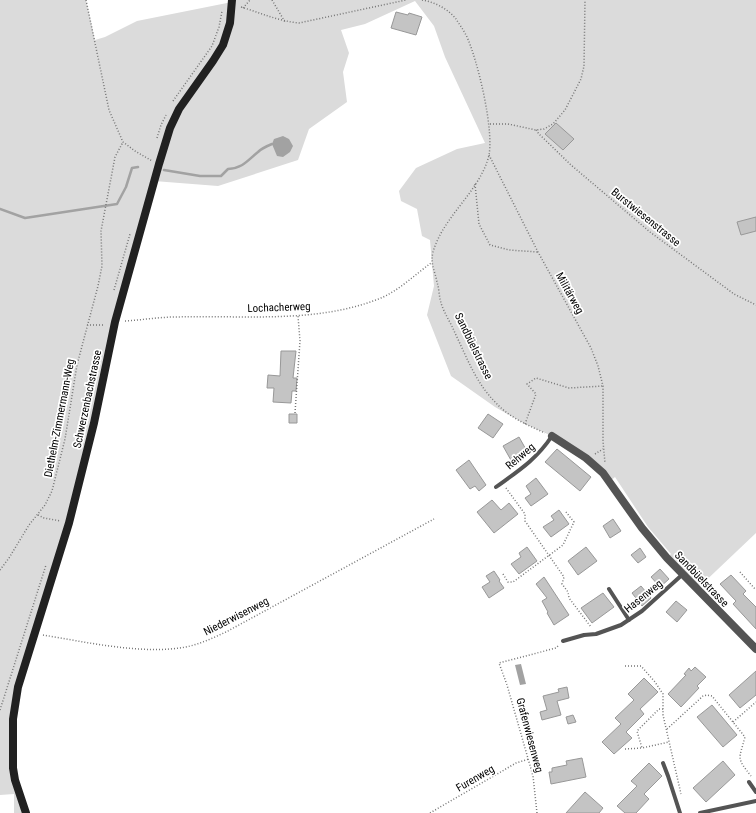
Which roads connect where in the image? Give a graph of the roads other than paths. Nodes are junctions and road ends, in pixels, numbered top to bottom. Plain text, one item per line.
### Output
1 (232, 2) edge
2 (552, 436) joint
3 (496, 487) dead end
4 (683, 574) junction
5 (610, 589) dead end
6 (629, 620) junction
7 (562, 641) road end
8 (756, 649) edge
9 (663, 763) dead end
10 (750, 782) dead end
11 (756, 792) edge
12 (756, 801) edge
13 (26, 813) edge
14 (680, 813) edge
15 (700, 813) edge

1 - 13 street, Schwerzenbachstrasse
2 - 3 lane, Rehweg
2 - 4 street, Sandbüelstrasse
4 - 6 lane, Hasenweg
4 - 8 street, Sandbüelstrasse
5 - 6 lane
6 - 7 lane, Hasenweg
9 - 14 lane
10 - 11 lane
12 - 15 lane

